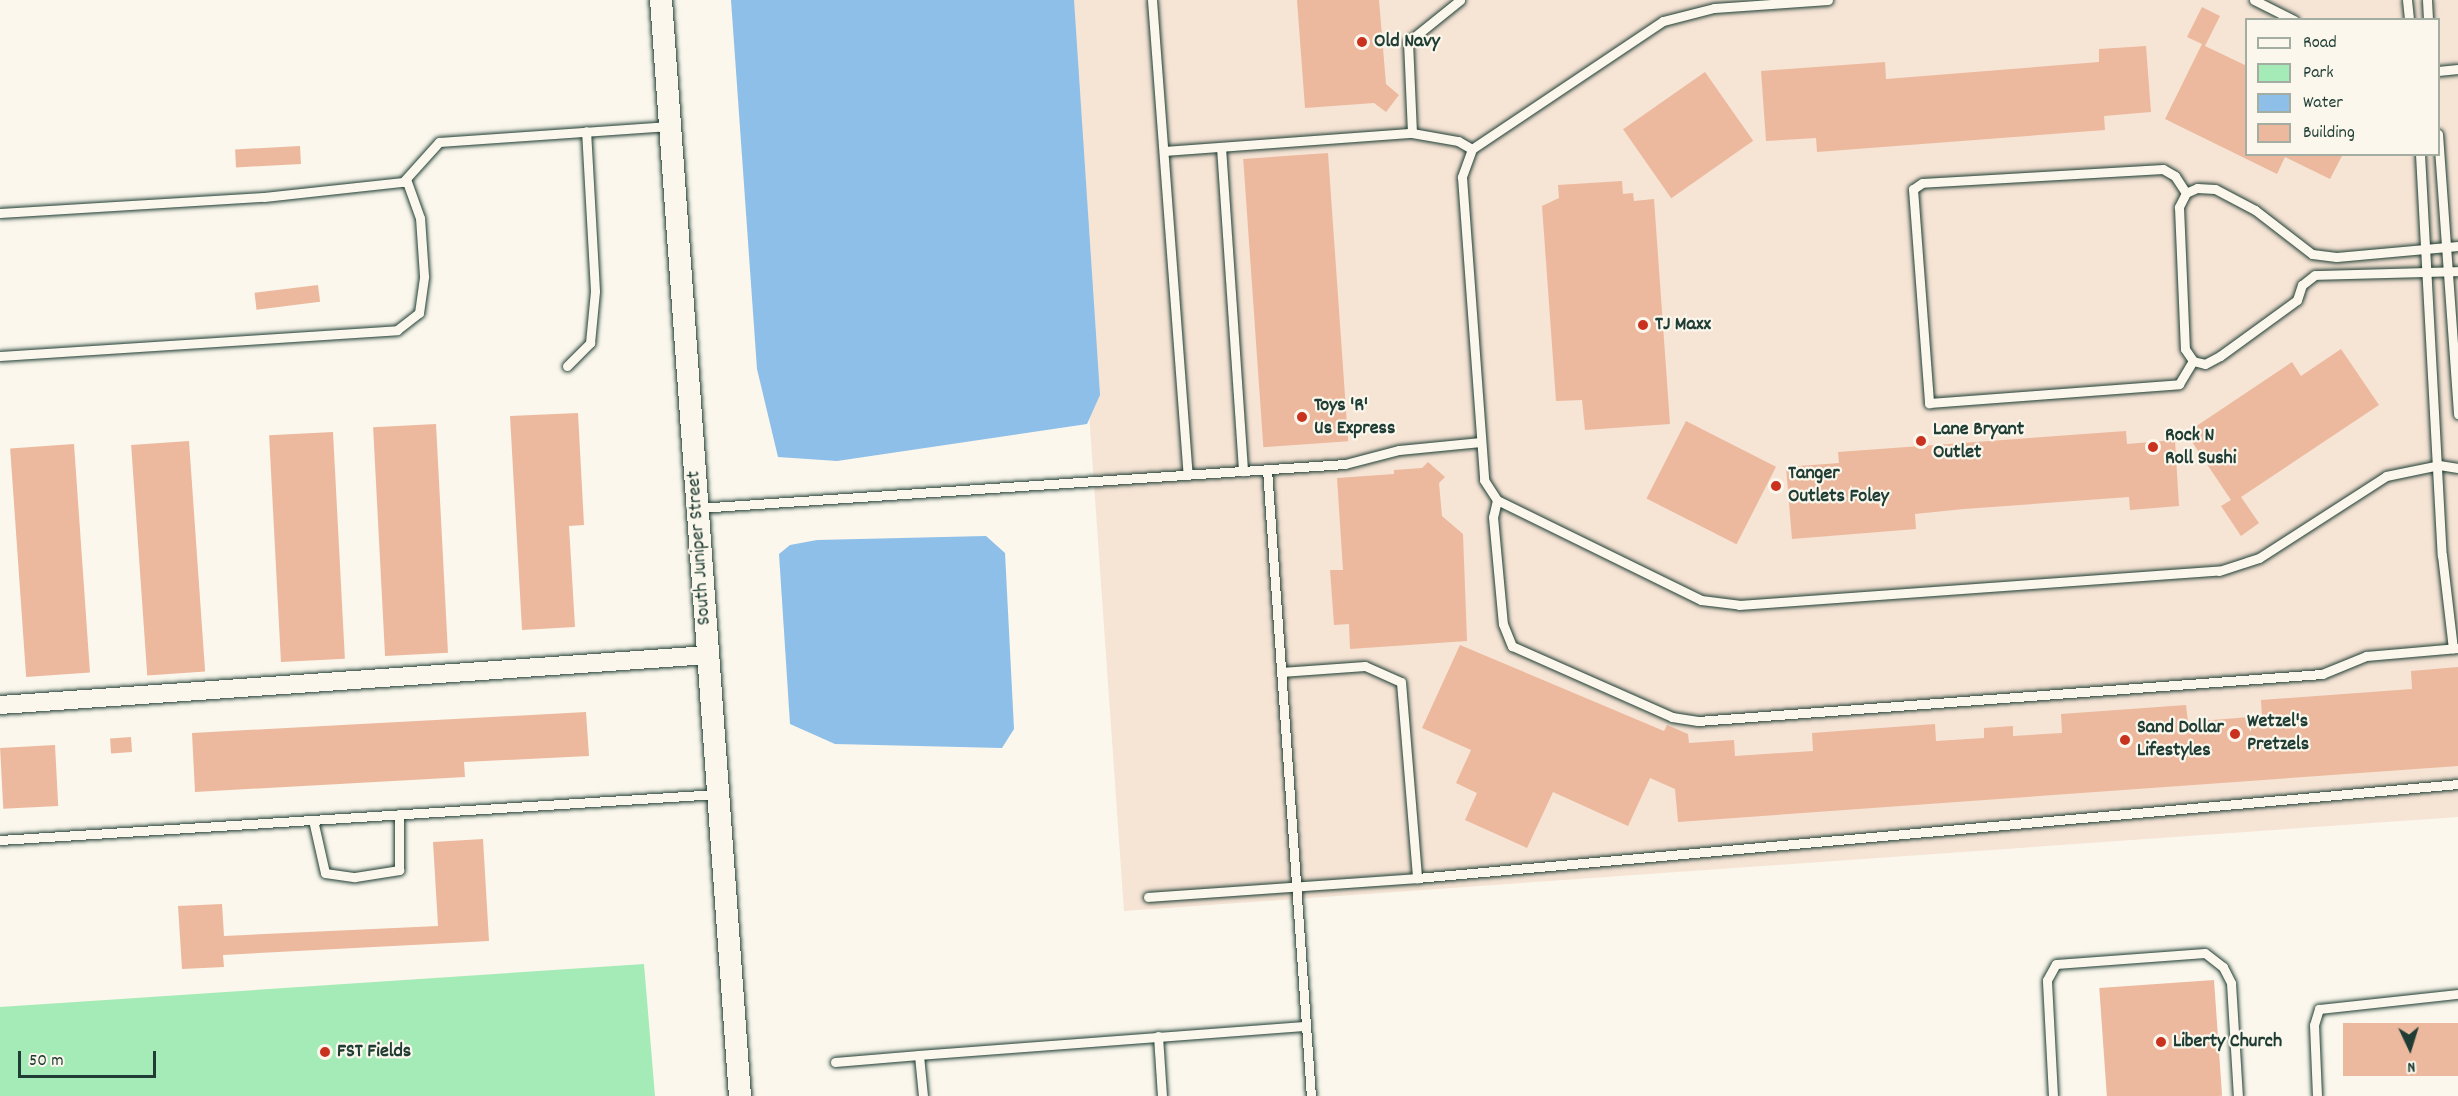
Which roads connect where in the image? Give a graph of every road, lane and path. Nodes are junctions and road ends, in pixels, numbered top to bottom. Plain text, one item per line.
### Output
1 (661, 0) edge
2 (1152, 0) edge
3 (1460, 0) edge
4 (1828, 0) edge
5 (2254, 0) edge
6 (2407, 0) edge
7 (2427, 0) edge
8 (2291, 18) edge
9 (2409, 18) edge
10 (2428, 18) edge
11 (2458, 69) edge
12 (2440, 71) edge
13 (669, 126) junction
14 (586, 131) junction
15 (1412, 133) junction
16 (2440, 141) edge
17 (1221, 147) junction
18 (1472, 149) junction
19 (1164, 151) junction
20 (2420, 156) edge
21 (406, 179) junction
22 (2186, 193) junction
23 (0, 213) edge
24 (2454, 246) edge
25 (2428, 251) junction
26 (2455, 271) edge
27 (2427, 273) junction
28 (0, 356) edge
29 (2193, 361) junction
30 (567, 366) dead end
31 (2458, 414) edge
32 (1481, 442) junction
33 (2439, 465) junction
34 (2458, 468) edge
35 (1267, 469) junction
36 (1244, 471) junction
37 (1188, 474) junction
38 (1497, 500) junction
39 (697, 508) junction
40 (2456, 648) edge
41 (708, 655) junction
42 (1281, 672) junction
43 (0, 705) edge
44 (2458, 784) edge
45 (717, 794) junction
46 (399, 814) junction
47 (313, 820) junction
48 (0, 840) edge
49 (1417, 878) junction
50 (1296, 888) junction
51 (1148, 897) dead end
52 (2458, 994) edge
53 (1306, 1026) junction
54 (1158, 1036) junction
55 (919, 1055) junction
56 (835, 1062) dead end
57 (740, 1096) edge
58 (923, 1096) edge
59 (1162, 1096) edge
60 (1311, 1096) edge
61 (2053, 1096) edge
62 (2238, 1096) edge
63 (2317, 1096) edge

1 - 13 street, South Juniper Street
2 - 19 lane
3 - 15 lane
4 - 18 lane
5 - 8 lane
6 - 9 lane
7 - 10 lane
11 - 12 lane
13 - 14 lane
13 - 39 street, South Juniper Street
14 - 21 lane
14 - 30 lane
15 - 17 lane
15 - 18 lane
16 - 24 lane
17 - 19 lane
17 - 36 lane
18 - 32 lane
19 - 37 lane
20 - 25 lane
21 - 23 lane
21 - 28 lane
22 - 25 lane
22 - 29 lane
22 - 29 lane
24 - 25 lane
24 - 26 lane
25 - 27 lane
26 - 27 lane
26 - 31 lane
27 - 29 lane
27 - 33 lane
32 - 35 lane
32 - 38 lane
33 - 34 lane
33 - 38 lane
33 - 40 lane
35 - 36 lane
35 - 42 lane
36 - 37 lane
37 - 39 lane
38 - 40 lane
39 - 41 street, South Juniper Street
41 - 43 street
41 - 45 street, South Juniper Street
42 - 49 lane
42 - 50 lane
44 - 49 lane
45 - 46 lane
45 - 57 street, South Juniper Street
46 - 47 lane
46 - 47 lane
47 - 48 lane
49 - 50 lane
50 - 51 lane
50 - 53 lane
52 - 63 lane
53 - 54 lane
53 - 60 lane
54 - 55 lane
54 - 59 lane
55 - 56 lane
55 - 58 lane
61 - 62 lane

